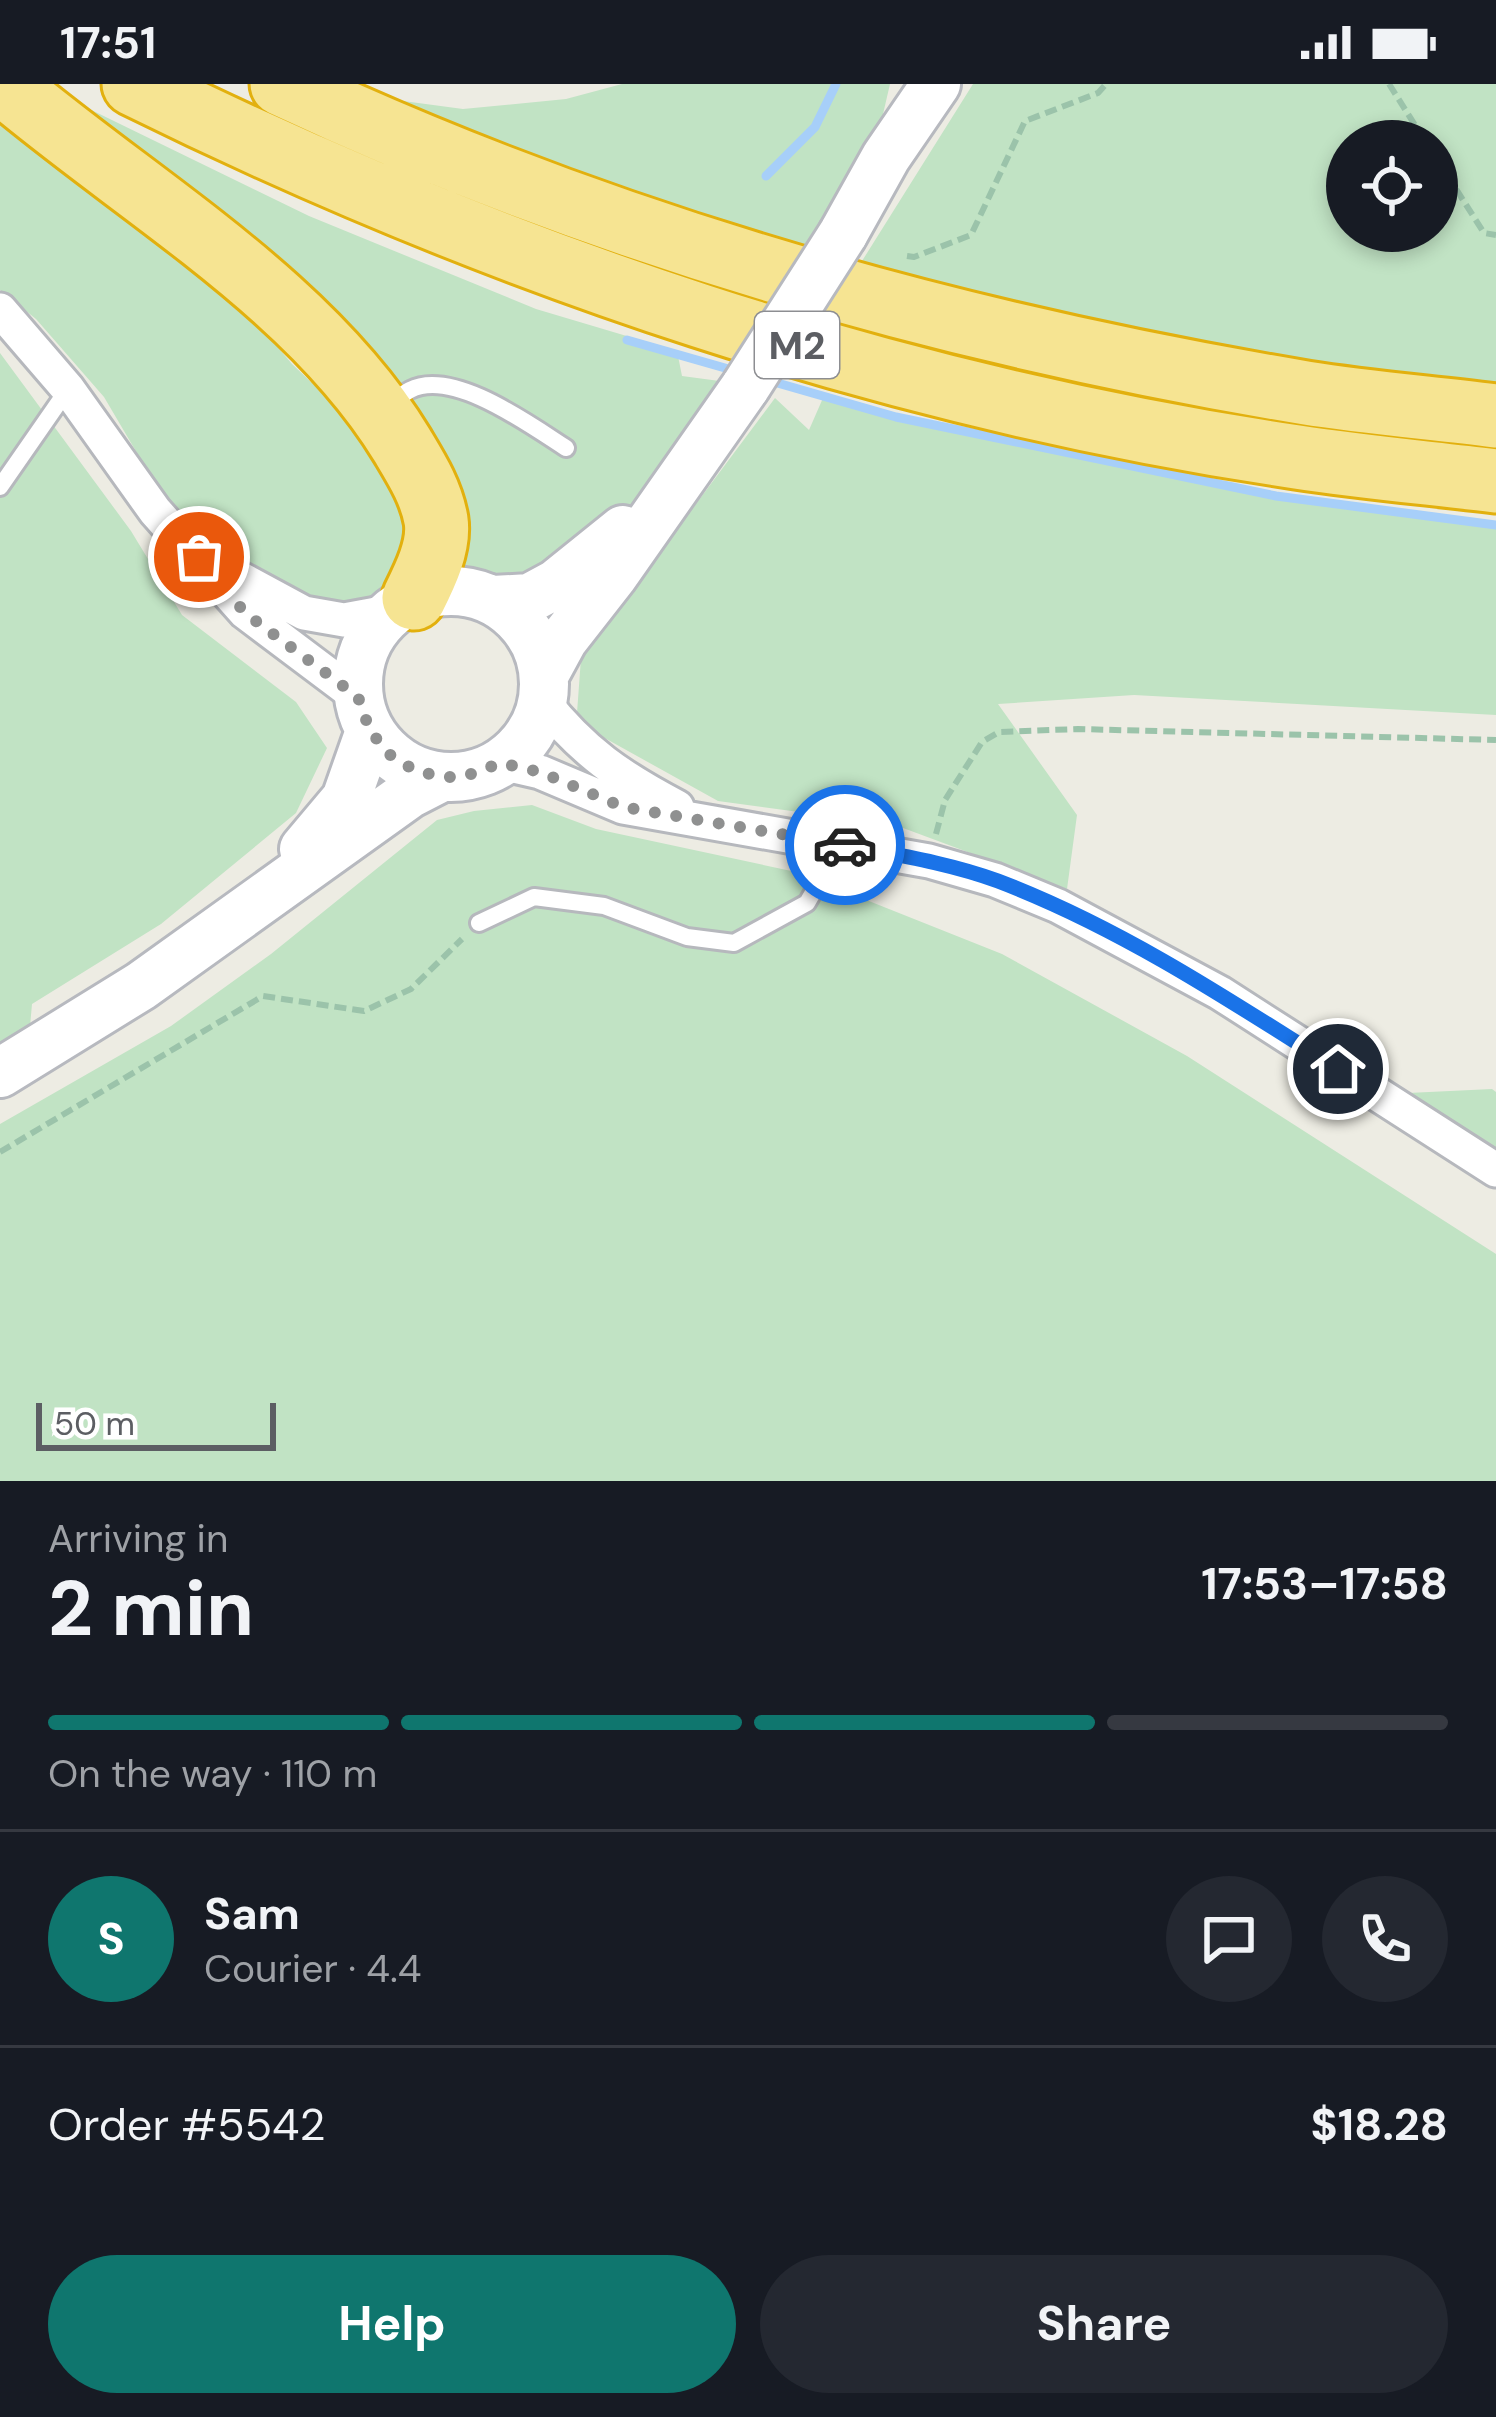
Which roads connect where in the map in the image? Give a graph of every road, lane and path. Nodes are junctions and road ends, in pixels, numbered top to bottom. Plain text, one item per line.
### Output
1 (4, 84) edge
2 (134, 84) edge
3 (282, 84) edge
4 (906, 84) edge
5 (936, 84) edge
6 (1106, 84) edge
7 (1389, 84) edge
8 (1412, 120) edge
9 (886, 157) junction
10 (1458, 192) edge
11 (1496, 235) edge
12 (893, 253) dead end
13 (0, 310) edge
14 (68, 389) junction
15 (382, 411) junction
16 (1496, 416) edge
17 (566, 448) dead end
18 (1496, 481) edge
19 (676, 483) junction
20 (0, 487) edge
21 (199, 557) junction
22 (493, 600) junction
23 (403, 604) junction
24 (543, 688) junction
25 (364, 714) junction
26 (1496, 740) edge
27 (501, 763) junction
28 (442, 777) junction
29 (710, 825) junction
30 (841, 844) junction
31 (929, 861) junction
32 (238, 916) junction
33 (478, 923) joint
34 (0, 1073) edge
35 (0, 1152) edge
36 (1496, 1170) edge

1 - 15 highway
2 - 18 highway, M2
3 - 16 highway, M2
4 - 9 street
5 - 9 street
6 - 12 path
7 - 8 path
9 - 19 street, bridge
10 - 11 path
13 - 14 street
14 - 20 lane
14 - 21 street
15 - 17 lane
15 - 23 highway
19 - 22 street
19 - 24 street
21 - 23 street
21 - 25 street
22 - 23 street
22 - 24 street
23 - 25 street
24 - 27 street
24 - 29 street
25 - 28 street
25 - 32 street
26 - 31 path
27 - 28 street
27 - 29 street
28 - 32 street
29 - 30 street
30 - 31 street
30 - 33 lane
31 - 36 street
32 - 34 street
33 - 35 path

